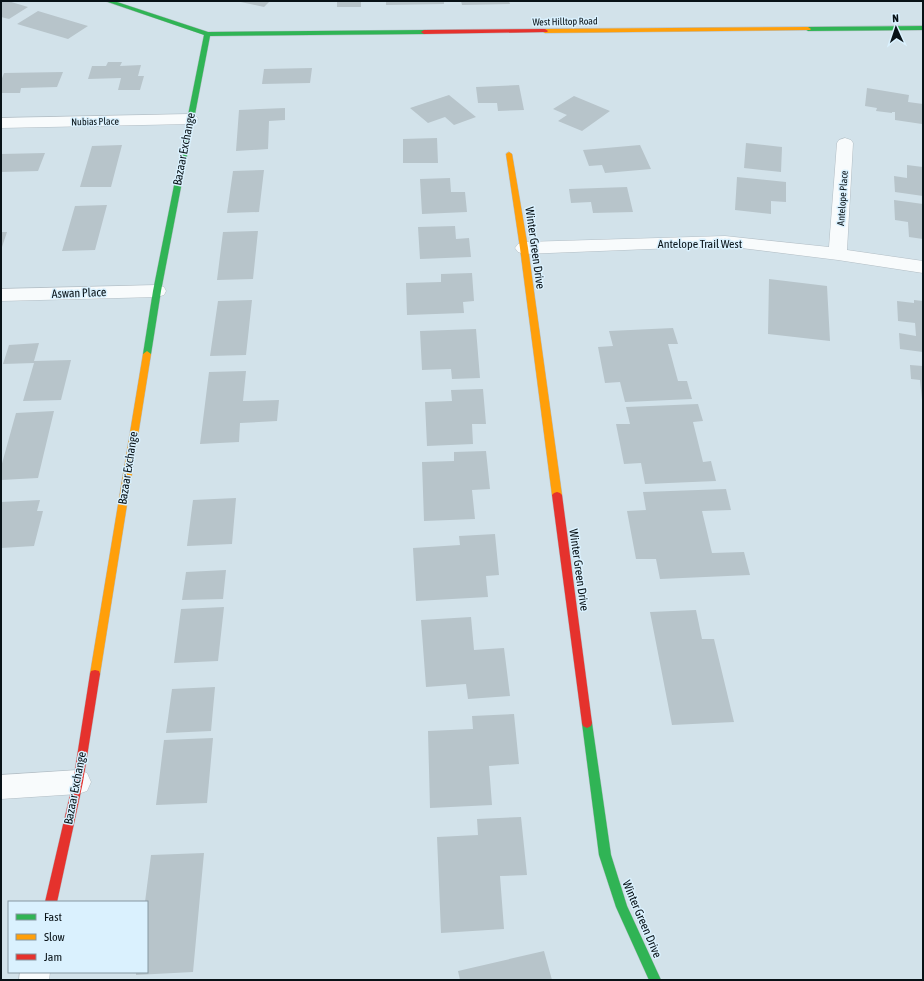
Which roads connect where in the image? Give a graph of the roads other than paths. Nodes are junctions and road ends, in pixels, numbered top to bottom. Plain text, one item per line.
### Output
1 (108, 1) edge
2 (923, 28) edge
3 (206, 34) junction
4 (190, 120) junction
5 (1, 123) edge
6 (845, 143) dead end
7 (509, 154) dead end
8 (524, 248) junction
9 (838, 254) junction
10 (923, 268) edge
11 (157, 291) junction
12 (1, 295) edge
13 (78, 782) junction
14 (1, 787) edge
15 (51, 901) edge
16 (655, 980) edge

1 - 3 street, West Hilltop Road
2 - 3 street, West Hilltop Road
3 - 4 street, Bazaar Exchange
4 - 5 street, Nubias Place
4 - 11 street, Bazaar Exchange
6 - 9 street, Antelope Place
7 - 8 street, Winter Green Drive
8 - 9 street, Antelope Trail West
8 - 16 street, Winter Green Drive
9 - 10 street, Antelope Trail West
11 - 12 street, Aswan Place
11 - 13 street, Bazaar Exchange
13 - 14 street
13 - 15 street, Bazaar Exchange

